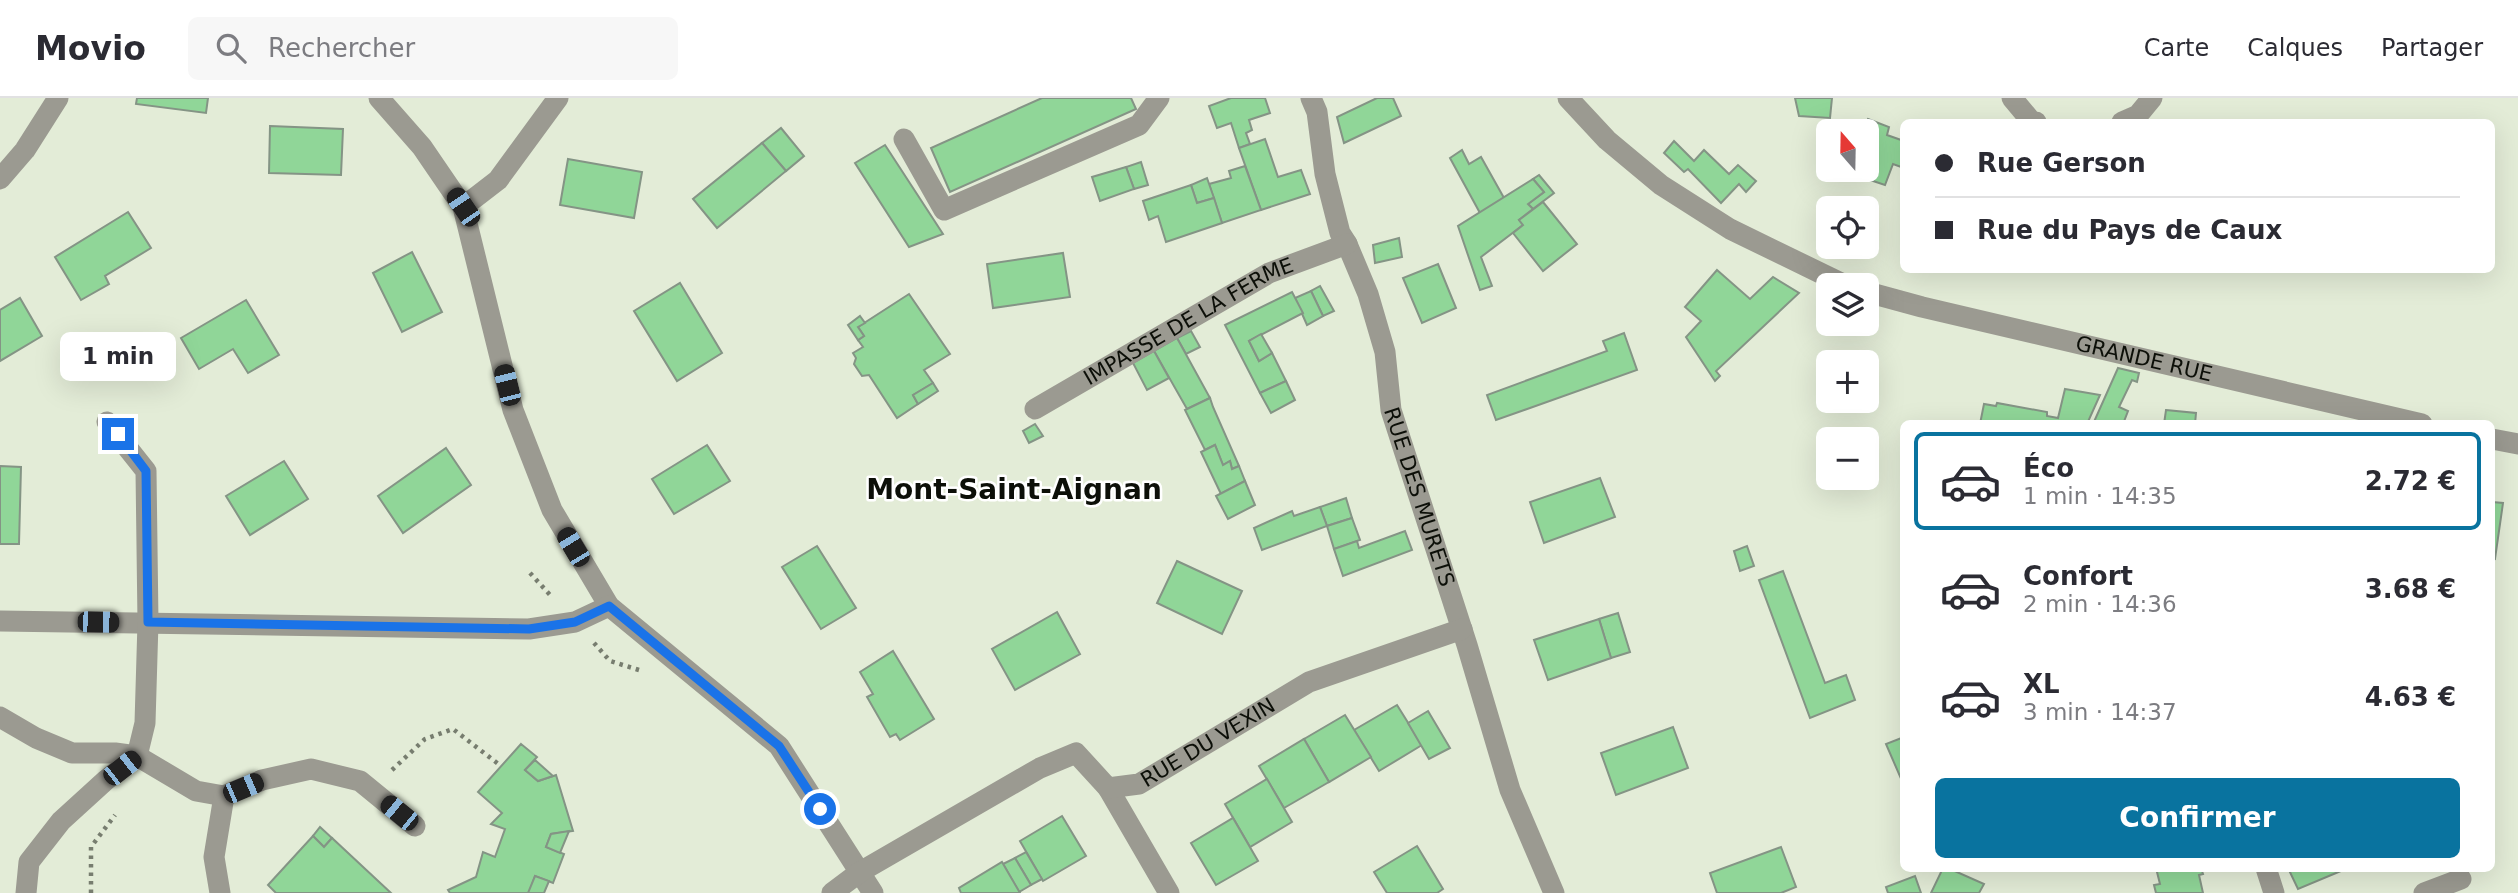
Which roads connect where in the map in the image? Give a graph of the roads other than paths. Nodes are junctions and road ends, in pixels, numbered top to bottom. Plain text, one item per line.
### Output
1 (58, 98) edge
2 (379, 98) edge
3 (558, 98) edge
4 (1159, 98) edge
5 (1311, 98) edge
6 (1569, 98) edge
7 (2012, 98) edge
8 (2152, 98) edge
9 (2030, 119) edge
10 (2129, 119) edge
11 (904, 139) dead end
12 (0, 178) edge
13 (463, 207) junction
14 (1347, 244) junction
15 (1820, 273) edge
16 (1879, 295) edge
17 (1035, 409) dead end
18 (2405, 420) edge
19 (107, 422) dead end
20 (2495, 440) edge
21 (2518, 444) edge
22 (609, 606) junction
23 (0, 621) edge
24 (148, 622) junction
25 (1462, 629) junction
26 (0, 717) edge
27 (137, 756) junction
28 (1108, 788) junction
29 (224, 796) junction
30 (415, 826) dead end
31 (2267, 872) edge
32 (860, 873) junction
33 (2461, 879) dead end
34 (26, 893) edge
35 (220, 893) edge
36 (832, 893) edge
37 (873, 893) edge
38 (1169, 893) edge
39 (1553, 893) edge
40 (2274, 893) edge
41 (2424, 893) edge

1 - 12 street
2 - 13 street
3 - 13 street
4 - 11 street
5 - 14 street, RUE DES MURETS
6 - 15 street
7 - 9 street
8 - 10 street
13 - 22 street
14 - 17 street, IMPASSE DE LA FERME
14 - 25 street, RUE DES MURETS
16 - 18 street, GRANDE RUE
19 - 24 street
20 - 21 street
22 - 24 street
22 - 32 street
23 - 24 street
24 - 27 street
25 - 28 street, RUE DU VEXIN
25 - 39 street, RUE DES MURETS
26 - 27 street
27 - 29 street
27 - 34 street
28 - 32 street
28 - 38 street
29 - 30 street
29 - 35 street
31 - 40 street
32 - 36 street
32 - 37 street
33 - 41 street

